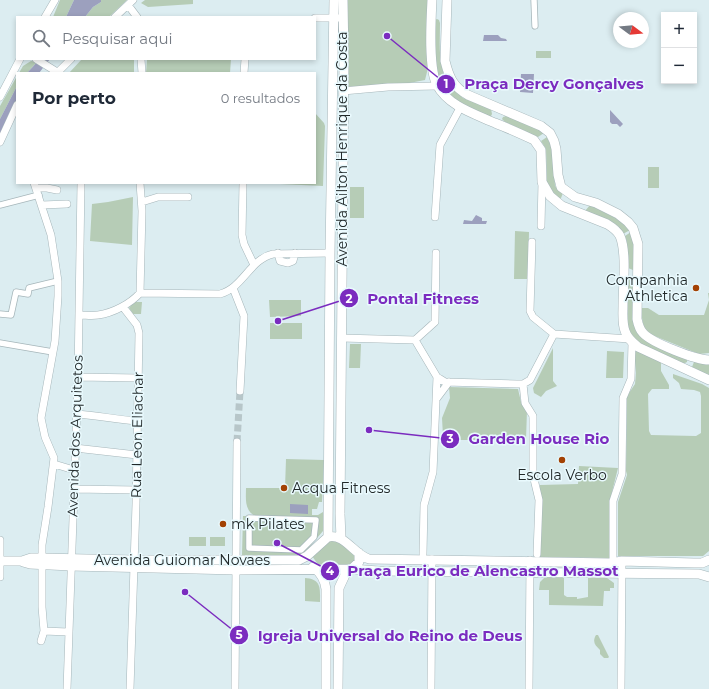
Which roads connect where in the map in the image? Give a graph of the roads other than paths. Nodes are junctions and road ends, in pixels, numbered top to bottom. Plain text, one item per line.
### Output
1 (56, 0) edge
2 (334, 0) edge
3 (343, 0) edge
4 (432, 0) edge
5 (446, 0) edge
6 (534, 0) edge
7 (131, 3) edge
8 (432, 14) junction
9 (446, 14) junction
10 (46, 16) edge
11 (116, 16) edge
12 (137, 16) edge
13 (316, 18) edge
14 (338, 18) junction
15 (535, 26) dead end
16 (19, 60) edge
17 (38, 60) edge
18 (70, 60) edge
19 (141, 60) edge
20 (245, 60) edge
21 (57, 72) edge
22 (142, 72) edge
23 (244, 72) edge
24 (437, 86) junction
25 (343, 91) junction
26 (0, 97) edge
27 (16, 107) edge
28 (460, 108) junction
29 (500, 109) junction
30 (494, 122) junction
31 (0, 142) edge
32 (342, 158) junction
33 (331, 159) junction
34 (542, 182) junction
35 (81, 184) edge
36 (140, 184) edge
37 (243, 184) edge
38 (37, 189) edge
39 (58, 190) dead end
40 (574, 196) junction
41 (188, 197) dead end
42 (142, 202) junction
43 (0, 204) edge
44 (67, 204) dead end
45 (42, 205) junction
46 (575, 212) junction
47 (435, 217) dead end
48 (541, 226) dead end
49 (532, 242) dead end
50 (436, 252) dead end
51 (330, 253) junction
52 (254, 265) junction
53 (624, 272) junction
54 (637, 272) junction
55 (58, 281) junction
56 (233, 288) junction
57 (140, 293) junction
58 (122, 307) junction
59 (0, 314) edge
60 (79, 315) junction
61 (554, 334) junction
62 (341, 338) junction
63 (415, 340) junction
64 (631, 341) junction
65 (0, 343) edge
66 (53, 352) junction
67 (690, 356) junction
68 (709, 360) edge
69 (329, 364) junction
70 (341, 364) junction
71 (687, 369) junction
72 (78, 377) junction
73 (437, 377) junction
74 (138, 378) junction
75 (709, 380) edge
76 (449, 382) junction
77 (523, 384) junction
78 (240, 391) tunnel mouth
79 (436, 400) junction
80 (76, 414) junction
81 (137, 421) junction
82 (237, 442) tunnel mouth
83 (75, 448) junction
84 (137, 455) junction
85 (54, 464) junction
86 (74, 470) junction
87 (74, 490) junction
88 (136, 490) junction
89 (249, 518) joint
90 (328, 537) junction
91 (341, 538) junction
92 (0, 540) edge
93 (359, 554) junction
94 (423, 554) dead end
95 (538, 554) dead end
96 (307, 556) junction
97 (432, 559) junction
98 (236, 560) junction
99 (530, 560) junction
100 (617, 560) junction
101 (709, 560) edge
102 (0, 561) edge
103 (41, 561) junction
104 (71, 562) junction
105 (133, 564) junction
106 (317, 569) junction
107 (352, 569) junction
108 (237, 570) junction
109 (432, 572) junction
110 (530, 572) junction
111 (621, 573) junction
112 (0, 577) edge
113 (709, 577) edge
114 (44, 631) junction
115 (68, 632) junction
116 (41, 641) dead end
117 (326, 674) junction
118 (338, 674) junction
119 (67, 689) edge
120 (130, 689) edge
121 (235, 689) edge
122 (326, 689) edge
123 (338, 689) edge
124 (431, 689) edge
125 (528, 689) edge
126 (621, 689) edge

1 - 10 street
2 - 14 street, Avenida Ailton Henrique da Costa
3 - 14 street, Avenida Ailton Henrique da Costa
4 - 8 street
5 - 9 street
6 - 15 street
7 - 11 street
7 - 12 street
8 - 9 street
8 - 24 street
9 - 29 street
13 - 14 street
14 - 25 street, Avenida Ailton Henrique da Costa
14 - 33 street, Avenida Ailton Henrique da Costa
16 - 26 street
17 - 21 street
18 - 21 street
19 - 22 street
20 - 23 street
24 - 25 street
24 - 28 street
25 - 32 street, Avenida Ailton Henrique da Costa
27 - 31 street
28 - 30 street
28 - 47 street
29 - 30 street
29 - 40 street
30 - 34 street
32 - 33 street
32 - 62 street, Avenida Ailton Henrique da Costa
33 - 51 street, Avenida Ailton Henrique da Costa
34 - 46 street
34 - 48 street
35 - 60 street, Avenida dos Arquitetos
36 - 42 street
37 - 52 street
38 - 39 street
38 - 43 street
38 - 45 street
40 - 46 street
40 - 54 street
41 - 42 street
42 - 57 street
44 - 45 street
45 - 55 street
46 - 53 street
49 - 61 street
50 - 63 street
51 - 52 street
51 - 69 street, Avenida Ailton Henrique da Costa
52 - 56 street
53 - 54 street
53 - 64 street
54 - 67 street
55 - 59 street
55 - 66 street
56 - 57 street
56 - 78 street
57 - 58 street
58 - 60 street
58 - 74 street, Rua Leon Eliachar
60 - 72 street, Avenida dos Arquitetos
61 - 64 street
61 - 77 street
62 - 63 street
62 - 70 street, Avenida Ailton Henrique da Costa
63 - 73 street
64 - 71 street
64 - 100 street
65 - 66 street
66 - 85 street
67 - 68 street
67 - 71 street
69 - 70 street
69 - 90 street, Avenida Ailton Henrique da Costa
70 - 91 street, Avenida Ailton Henrique da Costa
71 - 75 street
72 - 74 street
72 - 80 street, Avenida dos Arquitetos
73 - 76 street
73 - 79 street
74 - 81 street, Rua Leon Eliachar
76 - 77 street
76 - 79 street
77 - 95 street
79 - 94 street
80 - 81 street
80 - 83 street, Avenida dos Arquitetos
81 - 84 street, Rua Leon Eliachar
82 - 98 street
83 - 84 street
83 - 86 street, Avenida dos Arquitetos
84 - 88 street, Rua Leon Eliachar
85 - 86 street
85 - 103 street
86 - 87 street, Avenida dos Arquitetos
87 - 88 street
87 - 104 street, Avenida dos Arquitetos
88 - 105 street, Rua Leon Eliachar
89 - 89 street
90 - 91 street
90 - 96 street
91 - 93 street
92 - 102 street
93 - 97 street
93 - 107 street
96 - 98 street, Avenida Guiomar Novaes
96 - 106 street
97 - 99 street
97 - 109 street
98 - 105 street, Avenida Guiomar Novaes
98 - 108 street
99 - 100 street
99 - 110 street
100 - 101 street
100 - 111 street
102 - 103 street, Avenida Guiomar Novaes
102 - 112 street
103 - 104 street, Avenida Guiomar Novaes
103 - 114 street
104 - 105 street, Avenida Guiomar Novaes
104 - 115 street, Avenida dos Arquitetos
105 - 108 street, Avenida Guiomar Novaes
105 - 120 street, Rua Leon Eliachar
106 - 107 street, Avenida Guiomar Novaes
106 - 108 street, Avenida Guiomar Novaes
106 - 117 street
107 - 109 street, Avenida Guiomar Novaes
107 - 118 street
108 - 121 street
109 - 110 street, Avenida Guiomar Novaes
109 - 124 street
110 - 111 street, Avenida Guiomar Novaes
110 - 125 street
111 - 113 street, Avenida Guiomar Novaes
111 - 126 street
114 - 115 street
114 - 116 street
115 - 119 street, Avenida dos Arquitetos
117 - 118 street
117 - 122 street
118 - 123 street

